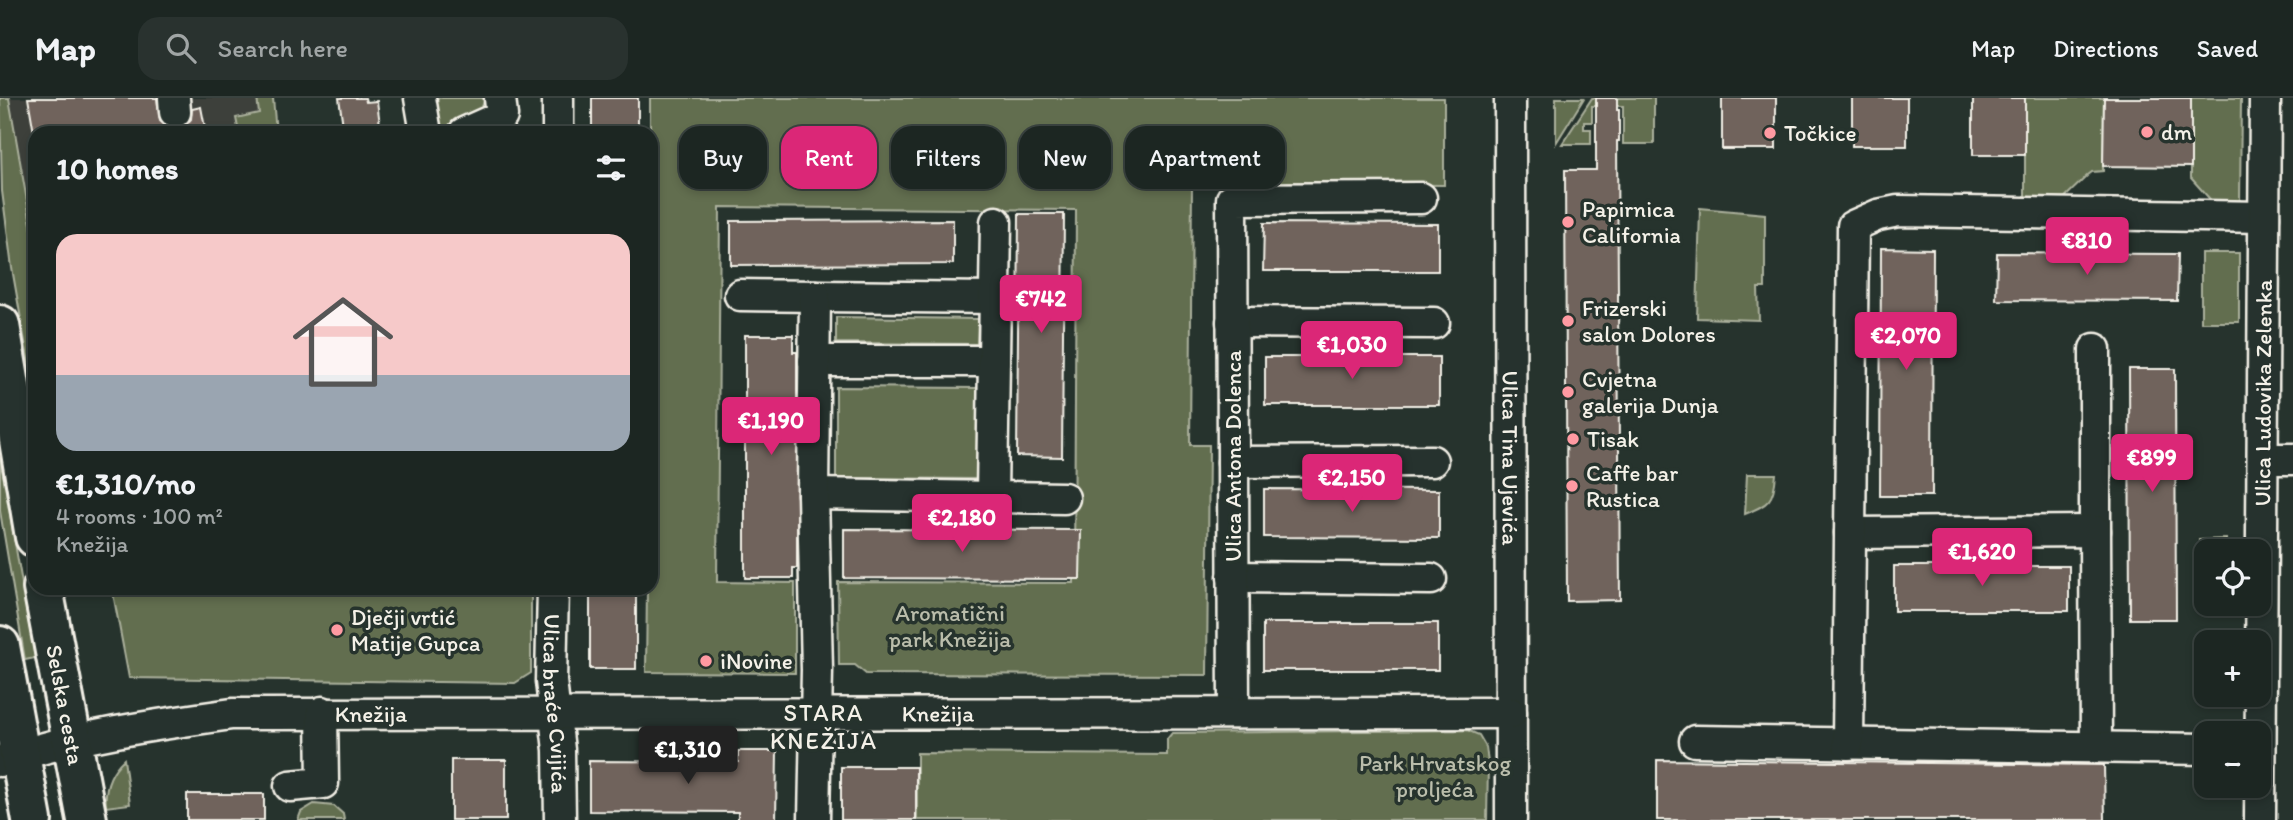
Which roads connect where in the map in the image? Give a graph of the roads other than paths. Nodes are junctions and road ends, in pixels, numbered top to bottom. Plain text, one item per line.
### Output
1 (420, 98) edge
2 (500, 98) edge
3 (558, 98) edge
4 (1510, 98) edge
5 (2265, 98) edge
6 (425, 126) edge
7 (480, 126) edge
8 (558, 126) edge
9 (1421, 198) dead end
10 (2264, 217) junction
11 (996, 222) dead end
12 (740, 295) dead end
13 (815, 296) junction
14 (995, 298) junction
15 (1232, 322) junction
16 (1434, 323) dead end
17 (0, 325) edge
18 (2095, 349) dead end
19 (814, 361) junction
20 (994, 361) junction
21 (2263, 459) junction
22 (2293, 459) edge
23 (1432, 461) dead end
24 (1233, 463) junction
25 (813, 494) junction
26 (28, 495) edge
27 (992, 496) junction
28 (1064, 498) dead end
29 (2095, 531) junction
30 (1850, 533) junction
31 (1233, 577) junction
32 (1431, 579) dead end
33 (44, 595) edge
34 (553, 595) edge
35 (0, 646) edge
36 (322, 712) junction
37 (555, 713) junction
38 (814, 713) junction
39 (1234, 713) junction
40 (1511, 713) junction
41 (2260, 721) edge
42 (73, 739) junction
43 (1695, 741) dead end
44 (1848, 744) junction
45 (2096, 747) junction
46 (2194, 750) edge
47 (10, 757) edge
48 (290, 786) dead end
49 (2260, 798) edge
50 (32, 820) edge
51 (88, 820) edge
52 (560, 820) edge
53 (814, 820) edge
54 (1511, 820) edge
55 (2260, 820) edge

1 - 6 street
2 - 7 street
3 - 8 street
4 - 40 street, Ulica Tina Ujevića
5 - 10 street, Ulica Ludovika Zelenka
9 - 15 street, Ulica Antona Dolenca
10 - 21 street, Ulica Ludovika Zelenka
10 - 30 street
11 - 14 street
12 - 13 street
13 - 14 street
13 - 19 street
14 - 20 street
15 - 16 street
15 - 24 street, Ulica Antona Dolenca
17 - 26 main road
18 - 29 street
19 - 20 street
19 - 25 street
20 - 27 street
21 - 22 street
21 - 41 street, Ulica Ludovika Zelenka
23 - 24 street
24 - 31 street, Ulica Antona Dolenca
25 - 27 street
25 - 38 street
27 - 28 street
29 - 30 street
29 - 45 street
30 - 44 street
31 - 32 street
31 - 39 street, Ulica Antona Dolenca
33 - 42 main road, Selska cesta
34 - 37 street, Ulica braće Cvijića
35 - 47 main road
36 - 37 street, Knežija
36 - 42 street, Knežija
36 - 48 street
37 - 38 street, Knežija
37 - 52 street, Ulica braće Cvijića
38 - 39 street, Knežija
38 - 53 street
39 - 40 street, Knežija
40 - 54 street, Ulica Tina Ujevića
42 - 47 street, Knežija
42 - 51 main road, Selska cesta
43 - 44 street
44 - 45 street
45 - 46 street
47 - 50 main road
49 - 55 street, Ulica Ludovika Zelenka

